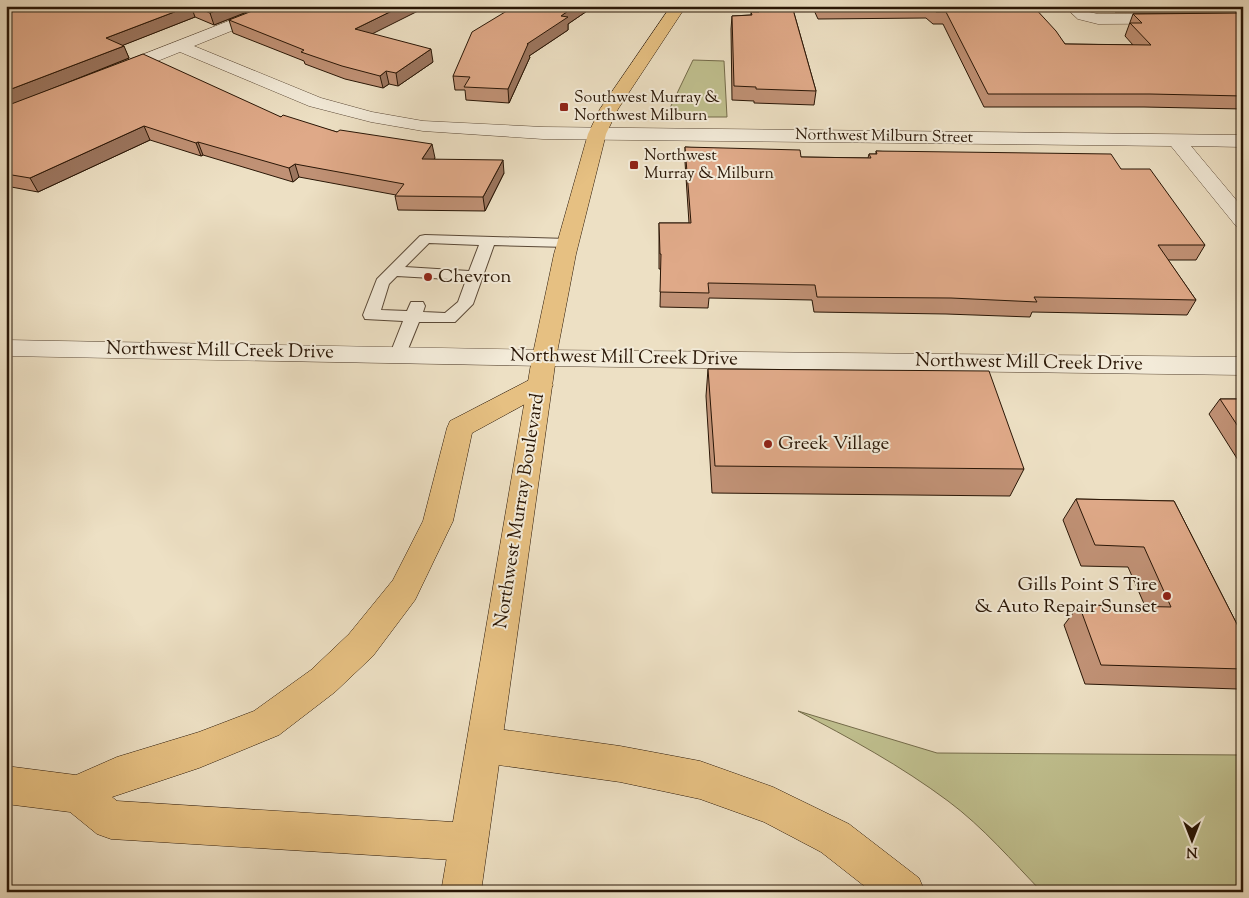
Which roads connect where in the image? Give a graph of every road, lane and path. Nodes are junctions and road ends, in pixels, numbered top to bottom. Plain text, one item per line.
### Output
1 (281, 6) edge
2 (679, 6) edge
3 (1072, 6) edge
4 (1243, 18) edge
5 (180, 46) junction
6 (98, 79) edge
7 (597, 134) junction
8 (1178, 141) junction
9 (1243, 142) edge
10 (1243, 222) edge
11 (488, 241) junction
12 (568, 243) junction
13 (393, 271) junction
14 (475, 276) junction
15 (414, 310) junction
16 (6, 348) edge
17 (398, 354) junction
18 (1243, 366) edge
19 (542, 372) junction
20 (484, 745) junction
21 (6, 785) edge
22 (77, 794) junction
23 (469, 842) junction
24 (461, 892) edge
25 (905, 892) edge

1 - 5 street
2 - 7 main road, Northwest Murray Boulevard
3 - 4 street
5 - 6 street
5 - 7 street, Northwest Milburn Street
7 - 8 street, Northwest Milburn Street
7 - 12 main road, Northwest Murray Boulevard
8 - 9 street, Northwest Milburn Street
8 - 10 street
11 - 12 lane
11 - 13 lane
11 - 14 lane
12 - 19 main road, Northwest Murray Boulevard
13 - 14 lane
13 - 15 lane
14 - 15 lane
15 - 17 lane
16 - 17 street, Northwest Mill Creek Drive
17 - 19 street, Northwest Mill Creek Drive
18 - 19 street, Northwest Mill Creek Drive
19 - 20 main road, Northwest Murray Boulevard
19 - 22 main road
20 - 23 main road, Northwest Murray Boulevard
20 - 25 main road
21 - 22 main road
22 - 23 main road
23 - 24 main road, Northwest Murray Boulevard

